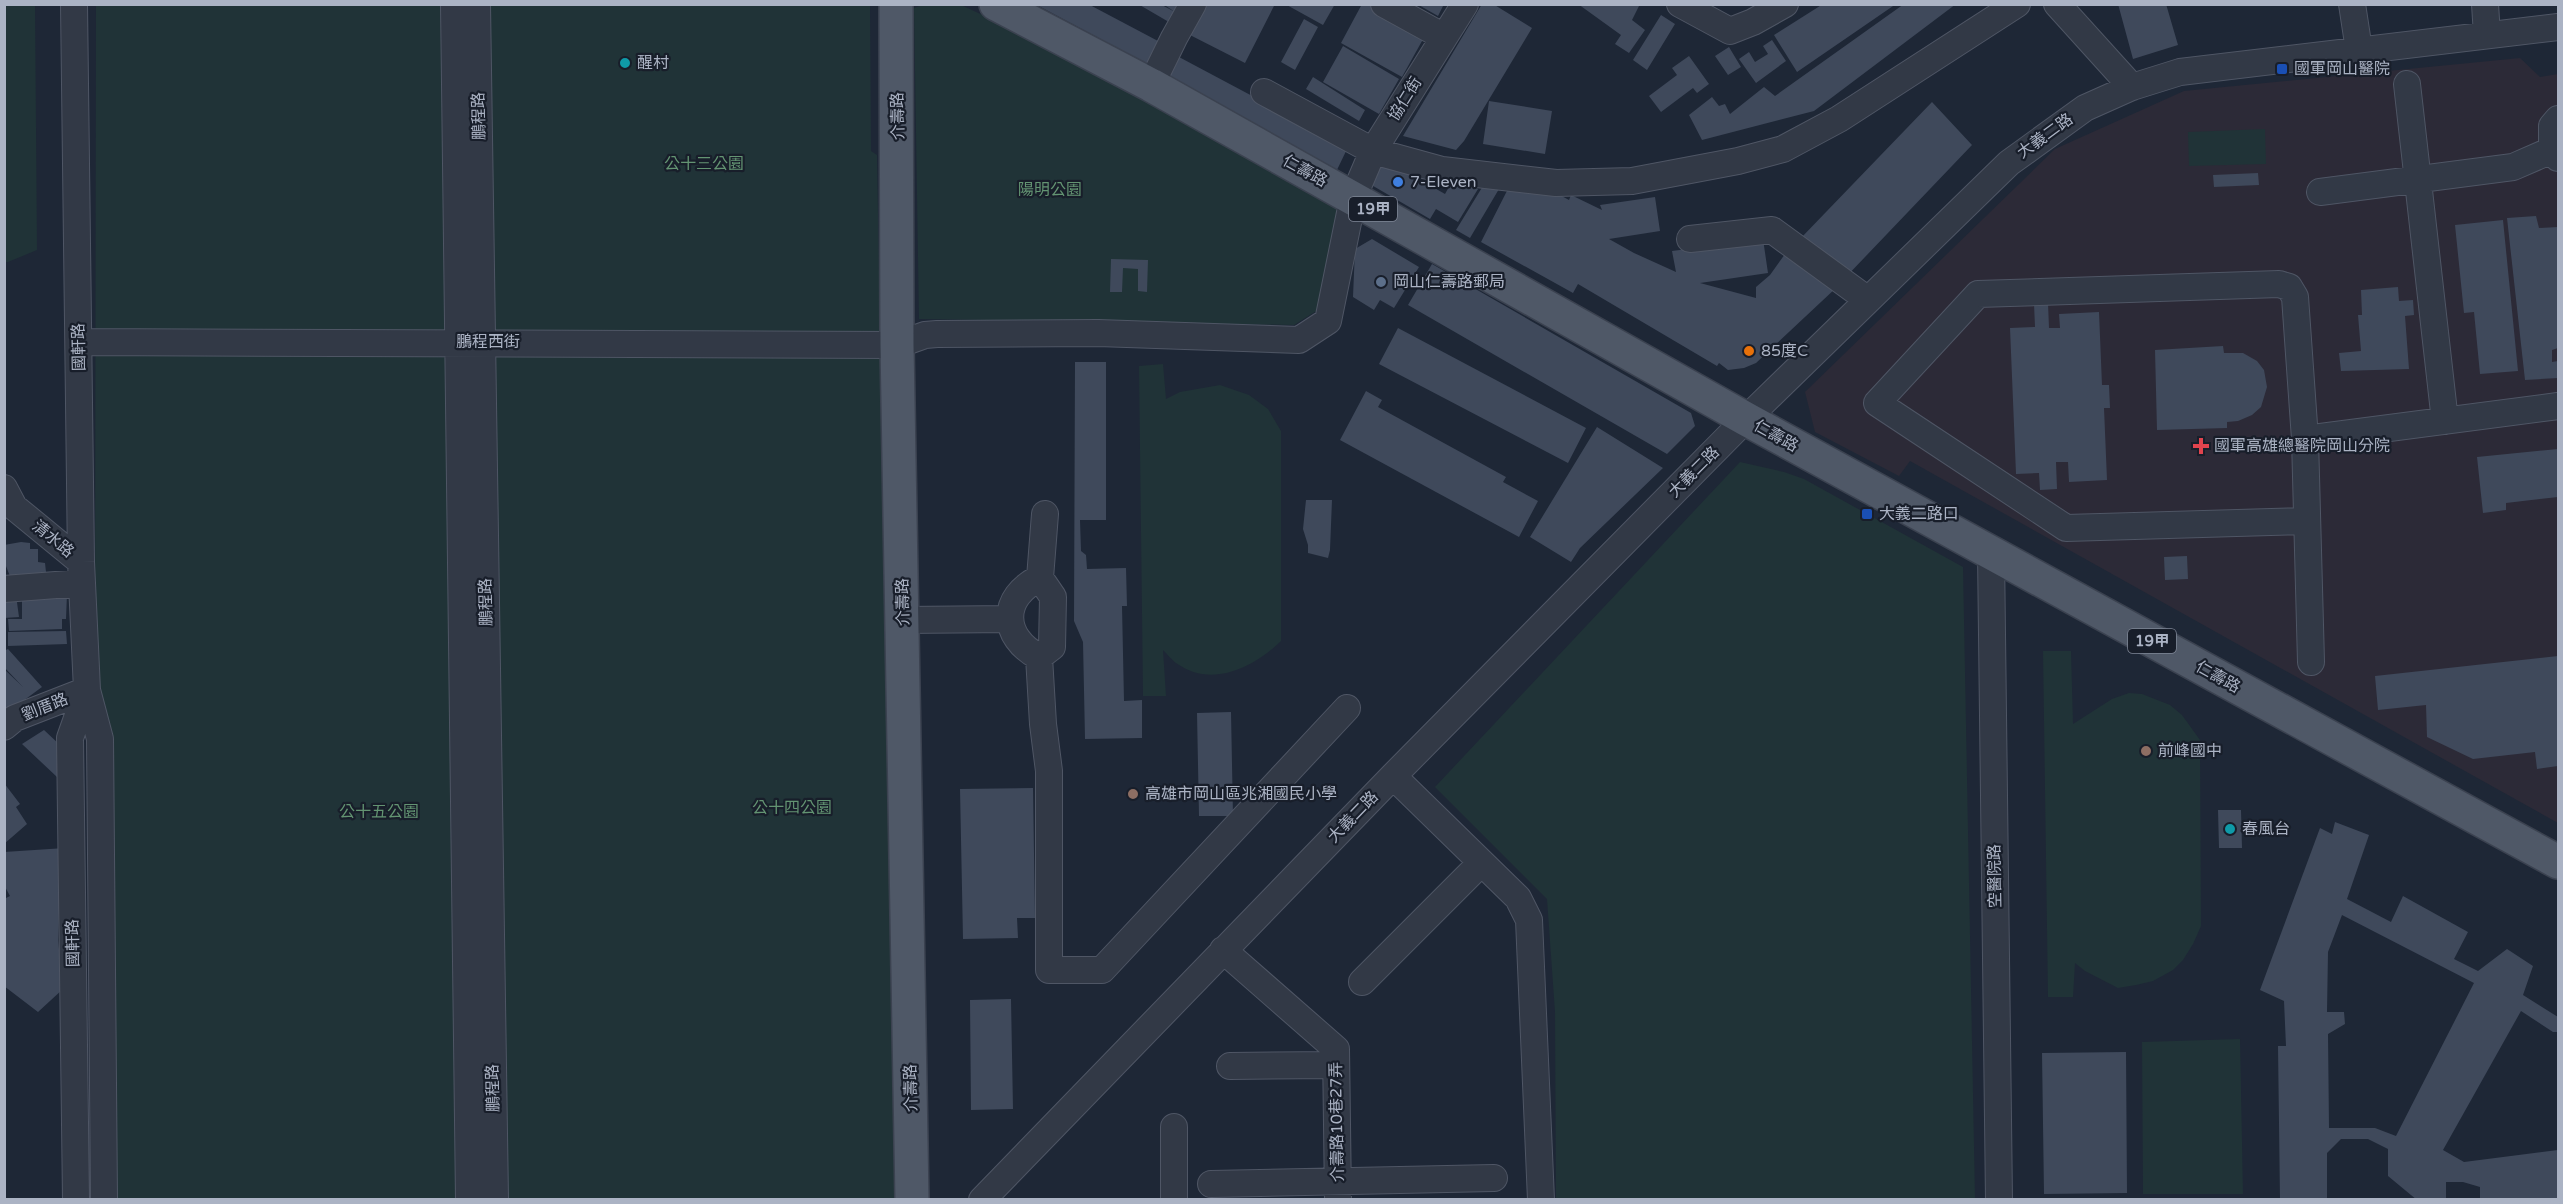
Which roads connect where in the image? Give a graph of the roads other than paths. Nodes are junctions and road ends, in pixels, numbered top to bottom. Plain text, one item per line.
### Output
1 (74, 4) edge
2 (454, 4) edge
3 (477, 4) edge
4 (896, 4) edge
5 (1193, 4) edge
6 (1384, 4) edge
7 (1465, 4) edge
8 (1680, 4) edge
9 (1785, 4) edge
10 (2017, 4) edge
11 (2057, 4) edge
12 (2352, 4) edge
13 (2485, 4) edge
14 (1014, 9) edge
15 (1711, 12) edge
16 (2559, 27) edge
17 (2487, 35) junction
18 (1444, 37) junction
19 (2359, 50) junction
20 (2407, 84) dead end
21 (1151, 86) junction
22 (2132, 87) junction
23 (1264, 92) dead end
24 (2559, 119) edge
25 (1373, 151) junction
26 (2555, 154) edge
27 (2418, 180) junction
28 (2320, 192) dead end
29 (1353, 198) junction
30 (1690, 239) dead end
31 (1868, 300) junction
32 (79, 342) junction
33 (470, 343) junction
34 (897, 345) junction
35 (2559, 406) edge
36 (1746, 419) junction
37 (2445, 421) junction
38 (2305, 439) junction
39 (4, 488) edge
40 (1045, 514) dead end
41 (2307, 521) junction
42 (1991, 553) junction
43 (81, 572) junction
44 (1040, 578) junction
45 (4, 589) edge
46 (1010, 619) junction
47 (903, 621) junction
48 (1039, 657) junction
49 (2311, 662) dead end
50 (87, 690) junction
51 (1347, 708) dead end
52 (4, 727) edge
53 (1393, 776) junction
54 (1481, 862) junction
55 (2559, 862) edge
56 (1223, 950) junction
57 (1362, 982) dead end
58 (74, 1015) junction
59 (102, 1016) junction
60 (1336, 1065) junction
61 (1230, 1066) dead end
62 (1174, 1127) dead end
63 (1494, 1178) dead end
64 (1210, 1184) dead end
65 (1338, 1191) edge
66 (992, 1197) edge
67 (76, 1200) edge
68 (104, 1200) edge
69 (469, 1200) edge
70 (495, 1200) edge
71 (912, 1200) edge
72 (1174, 1200) edge
73 (1541, 1200) edge
74 (1999, 1200) edge

1 - 32 street, 國軒路
2 - 33 street, 鵬程路
3 - 33 street, 鵬程路
4 - 34 main road, 介壽路
5 - 21 street
6 - 18 street
7 - 18 street, 協仁街
8 - 15 street
9 - 15 street
10 - 25 street
11 - 22 street
12 - 19 street
13 - 17 street
14 - 21 main road, 仁壽路 / 19甲
16 - 17 street, 大義二路
17 - 19 street, 大義二路
18 - 25 street, 協仁街
19 - 22 street, 大義二路
20 - 27 street
21 - 29 main road, 仁壽路 / 19甲
22 - 31 street, 大義二路
23 - 25 street
24 - 26 street
25 - 29 street, 協仁街
26 - 27 street
27 - 28 street
27 - 37 street
29 - 34 street, 鵬程西街
29 - 36 main road, 仁壽路 / 19甲
30 - 31 street
31 - 36 street, 大義二路
32 - 33 street, 鵬程西街
32 - 43 street, 國軒路
33 - 34 street, 鵬程西街
33 - 69 street, 鵬程路
33 - 70 street, 鵬程路
34 - 47 main road, 介壽路
35 - 37 street
36 - 42 main road, 仁壽路 / 19甲
36 - 53 street, 大義二路
37 - 38 street
38 - 41 street
38 - 41 street
39 - 43 street, 清水路
40 - 44 street
41 - 49 street
42 - 55 main road, 仁壽路 / 19甲
42 - 74 street, 空醫院路
43 - 45 street
43 - 50 street, 國軒路
44 - 46 street
44 - 48 street
46 - 47 street
46 - 48 street
47 - 71 main road, 介壽路
48 - 51 street
50 - 52 street, 劉厝路
50 - 58 street, 國軒路
50 - 59 street, 國軒路
53 - 54 street
53 - 56 street, 大義二路
54 - 57 street
54 - 73 street
56 - 60 street, 介壽路10巷27弄
56 - 66 street, 大義二路
58 - 59 street
58 - 67 street, 國軒路
59 - 68 street, 國軒路
60 - 61 street
60 - 65 street, 介壽路10巷27弄
62 - 72 street
63 - 65 street
64 - 65 street

